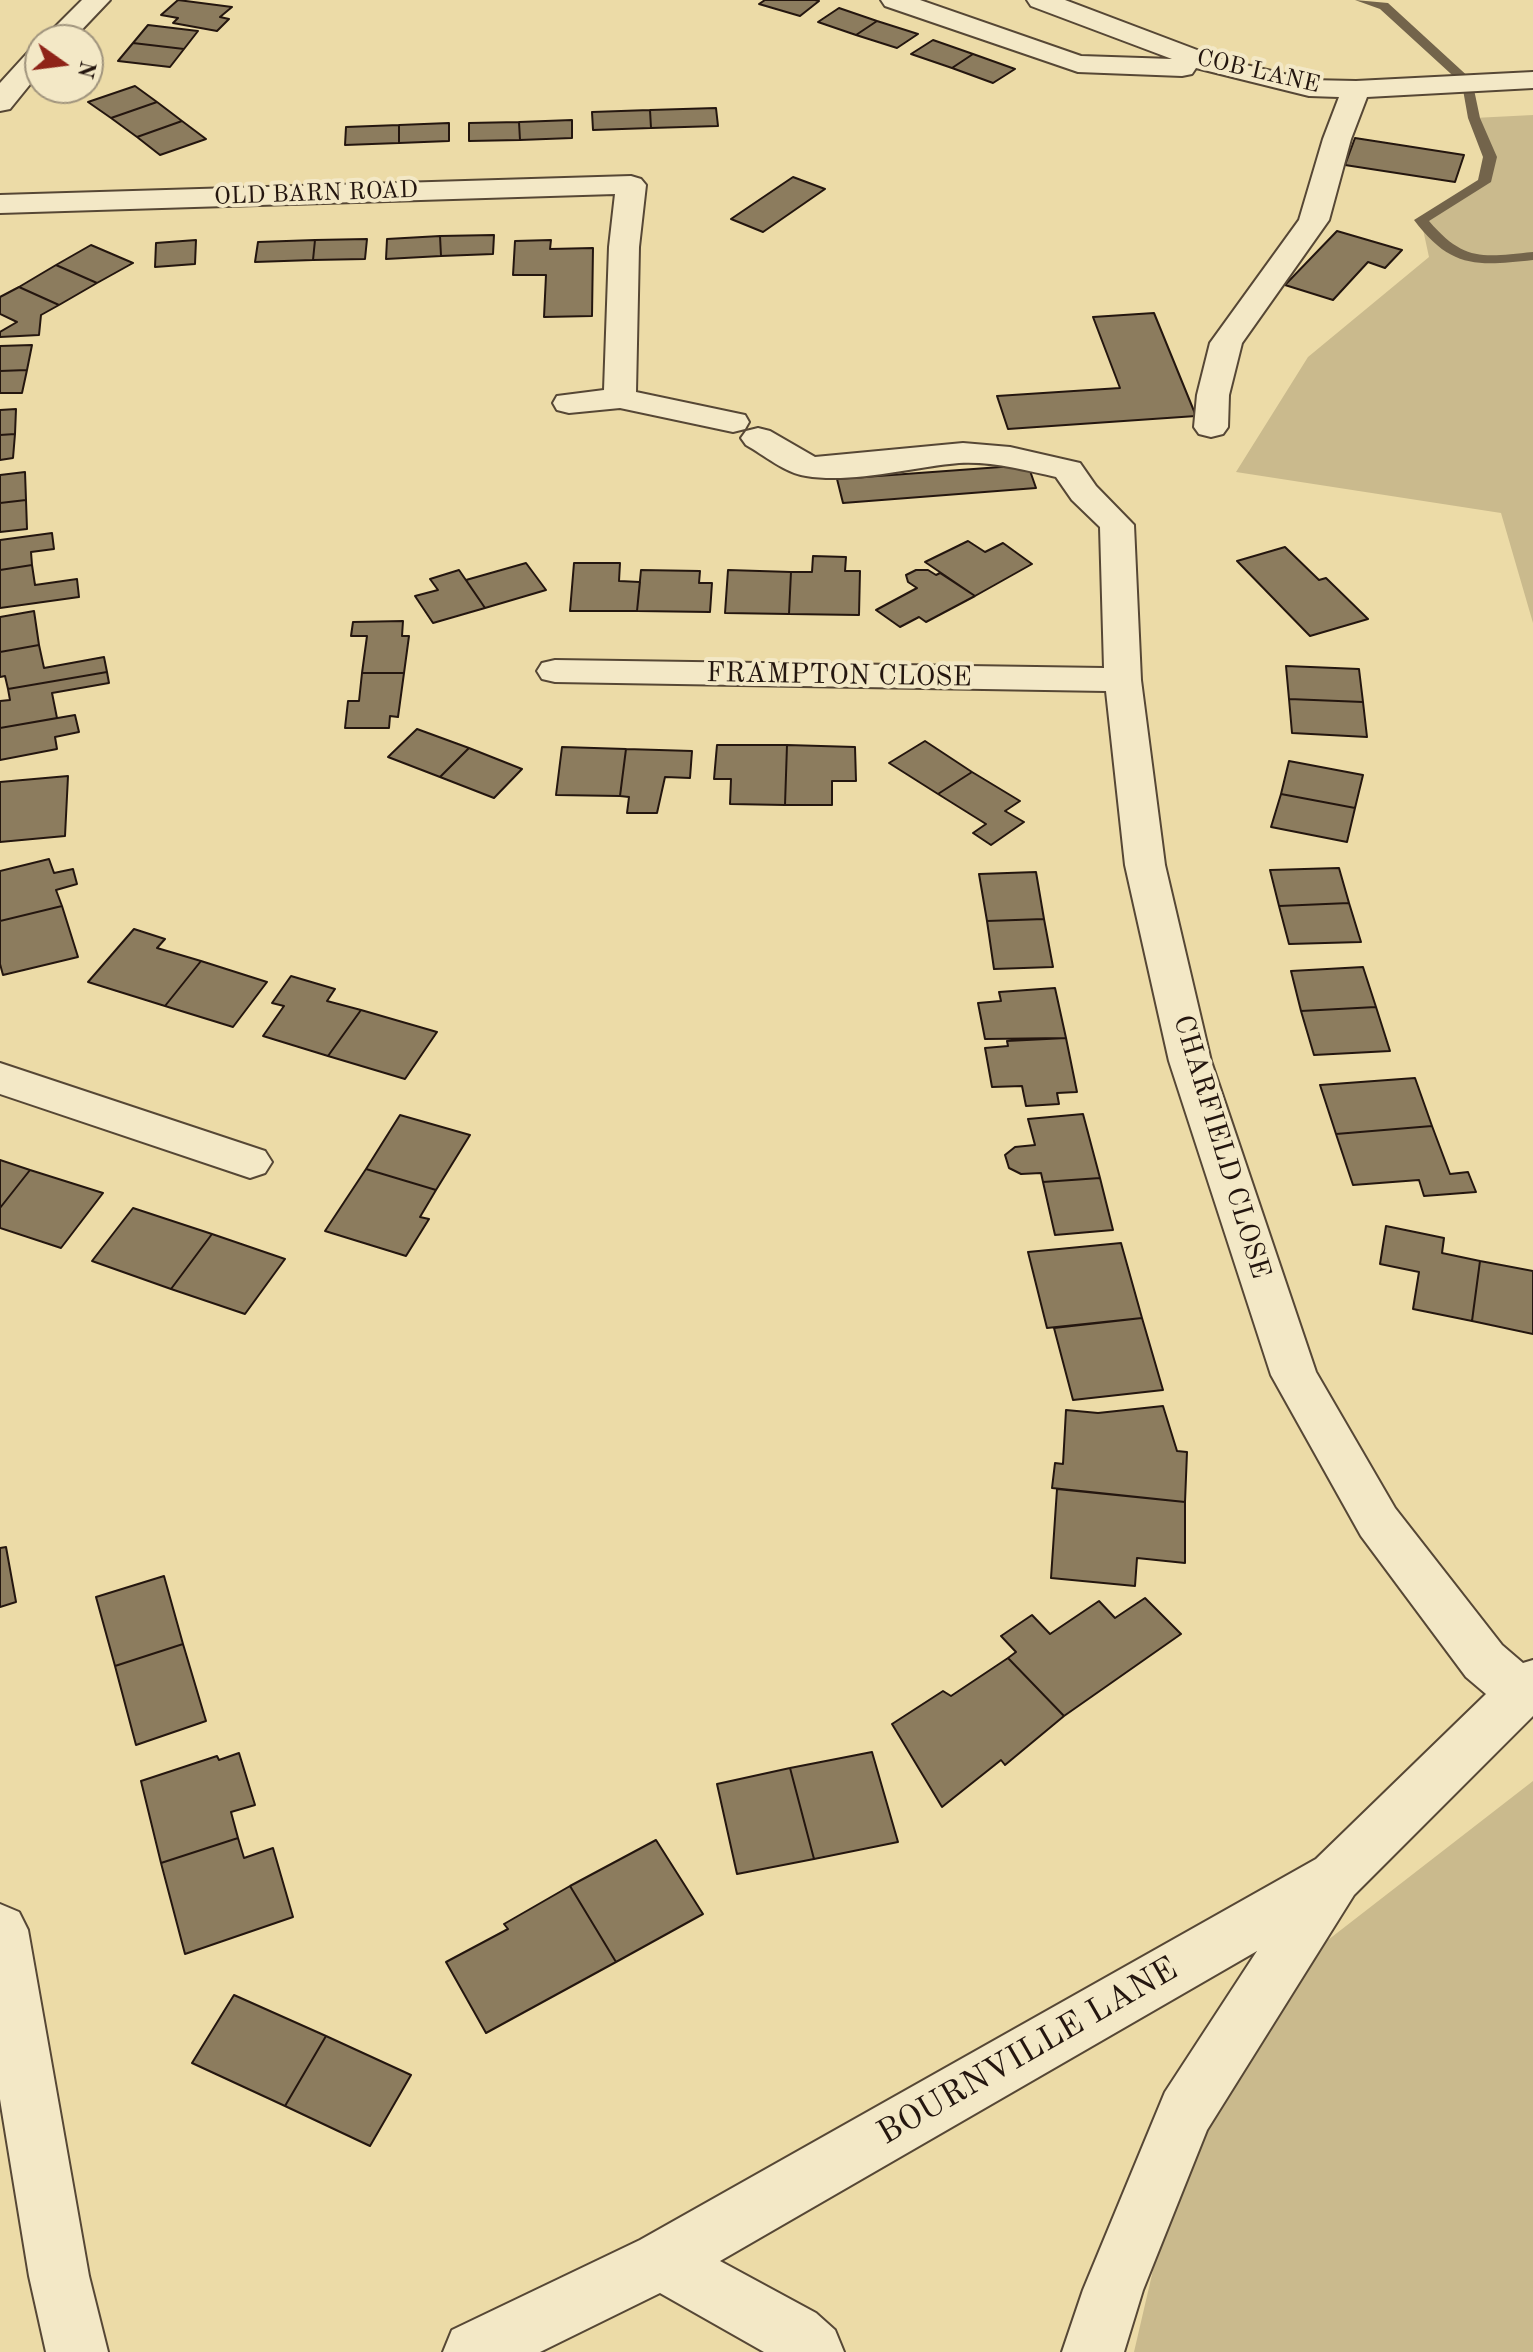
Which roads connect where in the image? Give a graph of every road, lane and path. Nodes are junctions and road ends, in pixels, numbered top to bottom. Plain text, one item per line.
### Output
1 (97, 0) edge
2 (894, 0) edge
3 (1040, 0) edge
4 (72, 24) edge
5 (1212, 65) junction
6 (24, 72) edge
7 (1533, 80) edge
8 (1356, 89) junction
9 (0, 103) edge
10 (0, 204) edge
11 (620, 398) junction
12 (569, 403) dead end
13 (1211, 427) dead end
14 (555, 671) dead end
15 (1123, 680) junction
16 (0, 1078) edge
17 (250, 1162) dead end
18 (1527, 1688) edge
19 (1335, 1877) junction
20 (0, 1930) edge
21 (661, 2261) junction
22 (77, 2352) edge
23 (474, 2352) edge
24 (813, 2352) edge
25 (1093, 2352) edge

1 - 4 street
2 - 5 street
3 - 5 street, COB LANE
5 - 8 street, COB LANE
6 - 9 street
7 - 8 street, COB LANE
8 - 13 street
10 - 11 street, OLD BARN ROAD
11 - 12 street
11 - 15 street, CHARFIELD CLOSE
14 - 15 street, FRAMPTON CLOSE
15 - 18 street, CHARFIELD CLOSE
16 - 17 street
18 - 19 street, BOURNVILLE LANE
19 - 21 street, BOURNVILLE LANE
19 - 25 street
20 - 22 street
21 - 23 street, BOURNVILLE LANE
21 - 24 street

